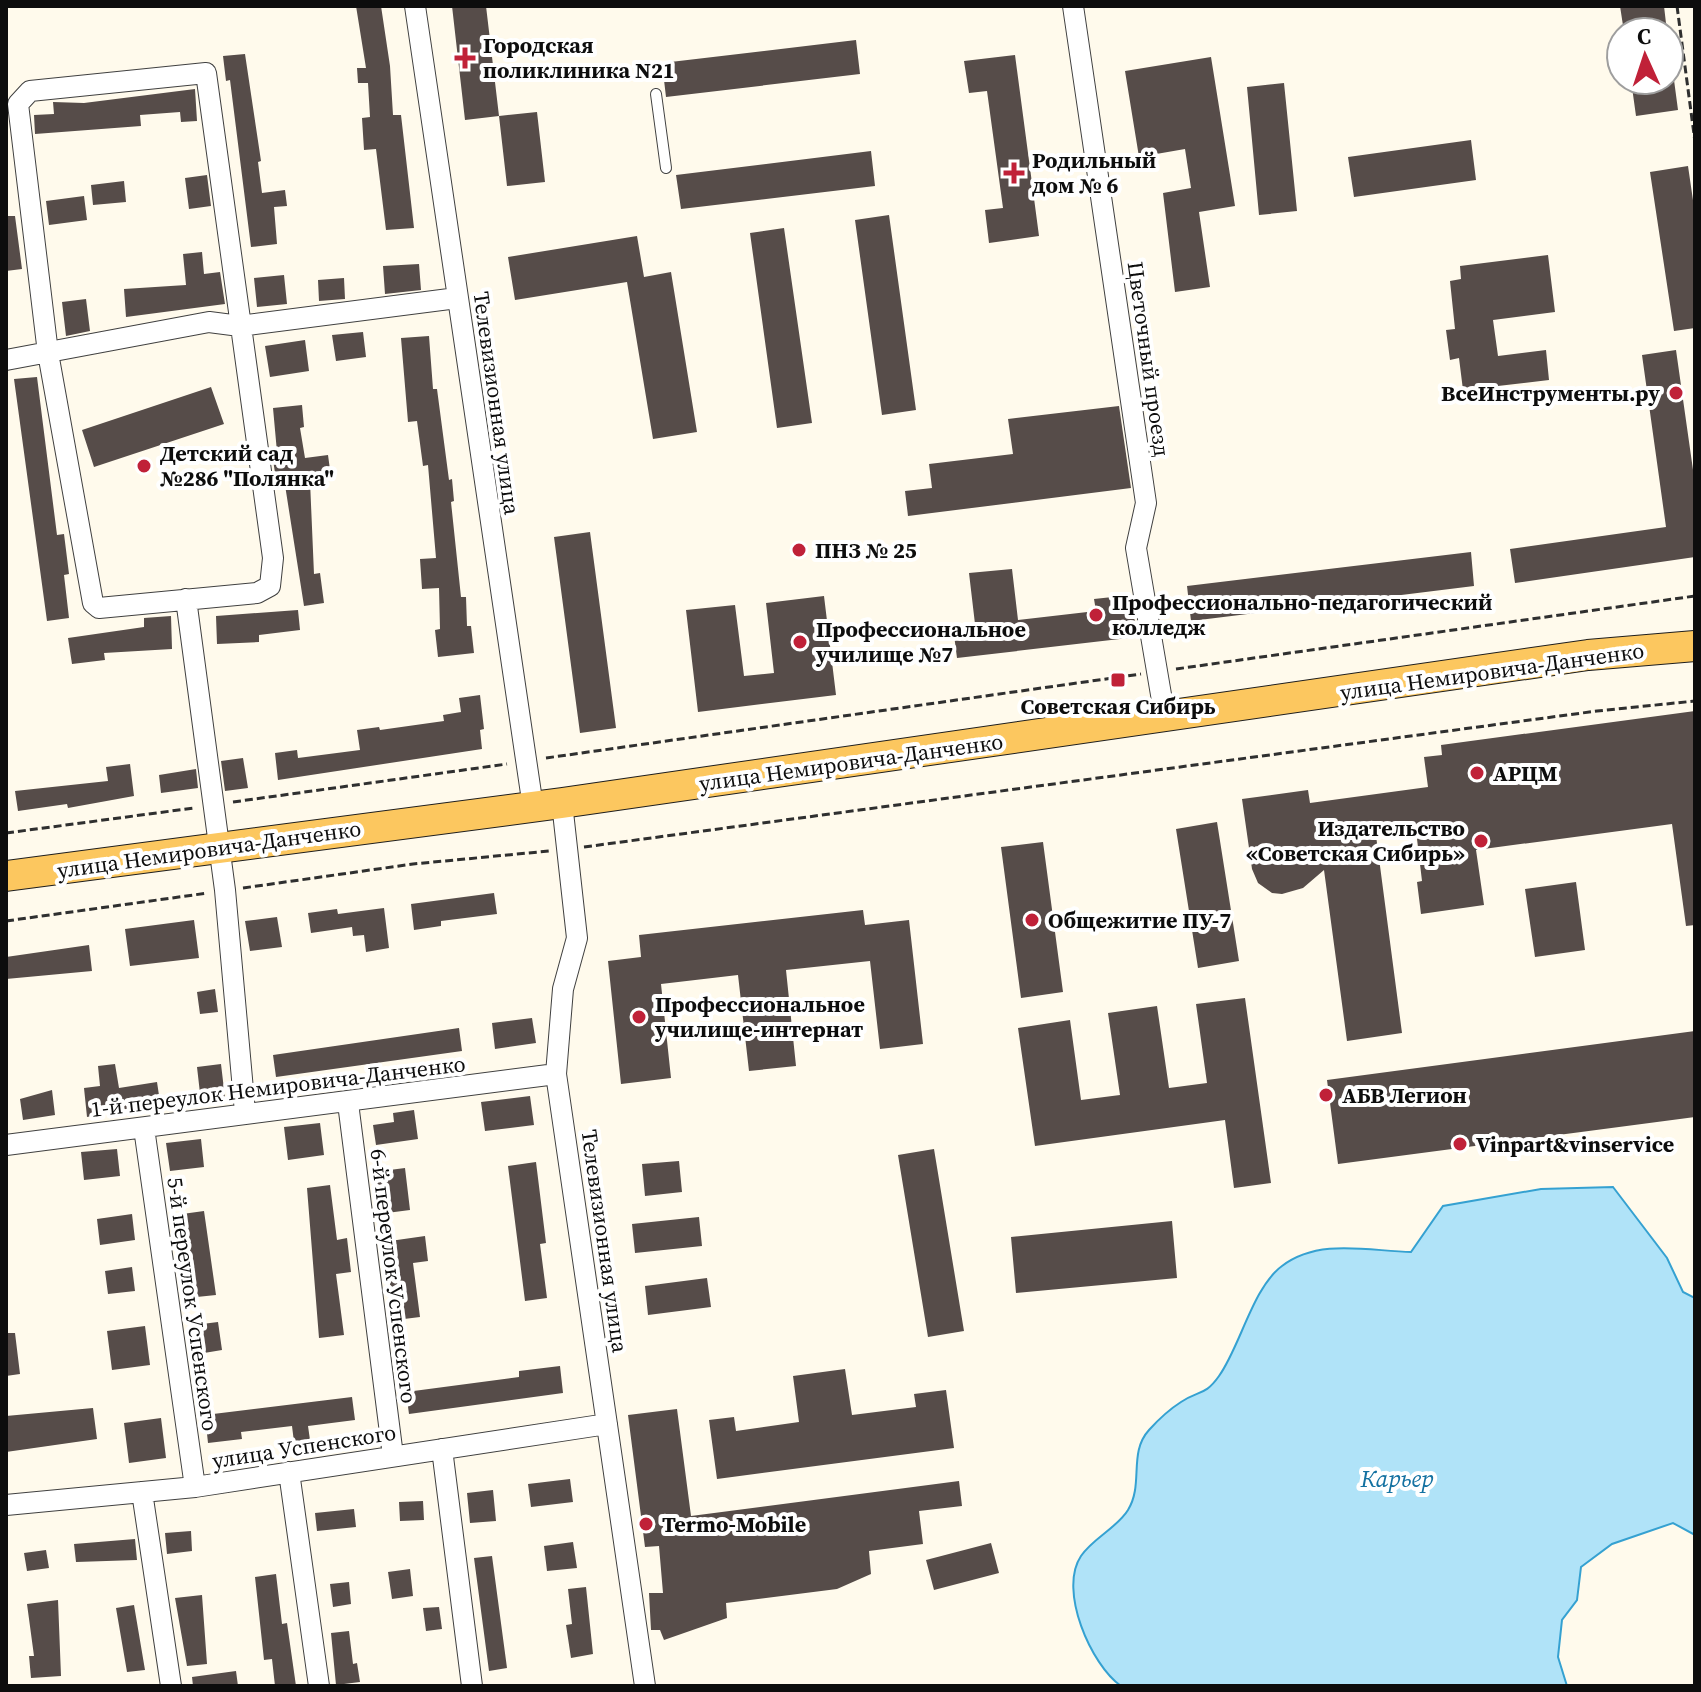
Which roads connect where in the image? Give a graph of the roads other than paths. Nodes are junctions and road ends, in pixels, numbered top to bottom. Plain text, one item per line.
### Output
1 (415, 6) edge
2 (1073, 6) edge
3 (656, 94) dead end
4 (666, 168) dead end
5 (457, 298) junction
6 (240, 326) junction
7 (48, 353) junction
8 (6, 360) edge
9 (186, 599) junction
10 (1695, 646) edge
11 (1165, 718) junction
12 (547, 805) junction
13 (218, 846) junction
14 (6, 876) edge
15 (556, 1074) junction
16 (348, 1103) junction
17 (245, 1112) junction
18 (144, 1128) junction
19 (6, 1145) edge
20 (607, 1424) junction
21 (442, 1449) junction
22 (393, 1456) junction
23 (289, 1472) junction
24 (195, 1487) junction
25 (142, 1492) junction
26 (6, 1505) edge
27 (171, 1686) edge
28 (319, 1686) edge
29 (472, 1686) edge
30 (645, 1686) edge

1 - 5 street, Телевизионная улица
2 - 11 street, Цветочный проезд
3 - 4 lane
5 - 6 street
5 - 12 street, Телевизионная улица
6 - 7 street
6 - 7 street
6 - 9 street
7 - 8 street
7 - 9 street
9 - 13 street
10 - 11 main road, улица Немировича-Данченко
11 - 12 main road, улица Немировича-Данченко
12 - 13 main road, улица Немировича-Данченко
12 - 15 street, Телевизионная улица
13 - 14 main road, улица Немировича-Данченко
13 - 17 street
15 - 16 street, 1-й переулок Немировича-Данченко
15 - 20 street, Телевизионная улица
16 - 17 street, 1-й переулок Немировича-Данченко
16 - 22 street, 6-й переулок Успенского
17 - 18 street, 1-й переулок Немировича-Данченко
18 - 19 street, 1-й переулок Немировича-Данченко
18 - 24 street, 5-й переулок Успенского
20 - 21 street, улица Успенского
20 - 30 street, Телевизионная улица
21 - 22 street, улица Успенского
21 - 29 street
22 - 23 street, улица Успенского
23 - 24 street, улица Успенского
23 - 28 street
24 - 25 street, улица Успенского
25 - 26 street, улица Успенского
25 - 27 street

